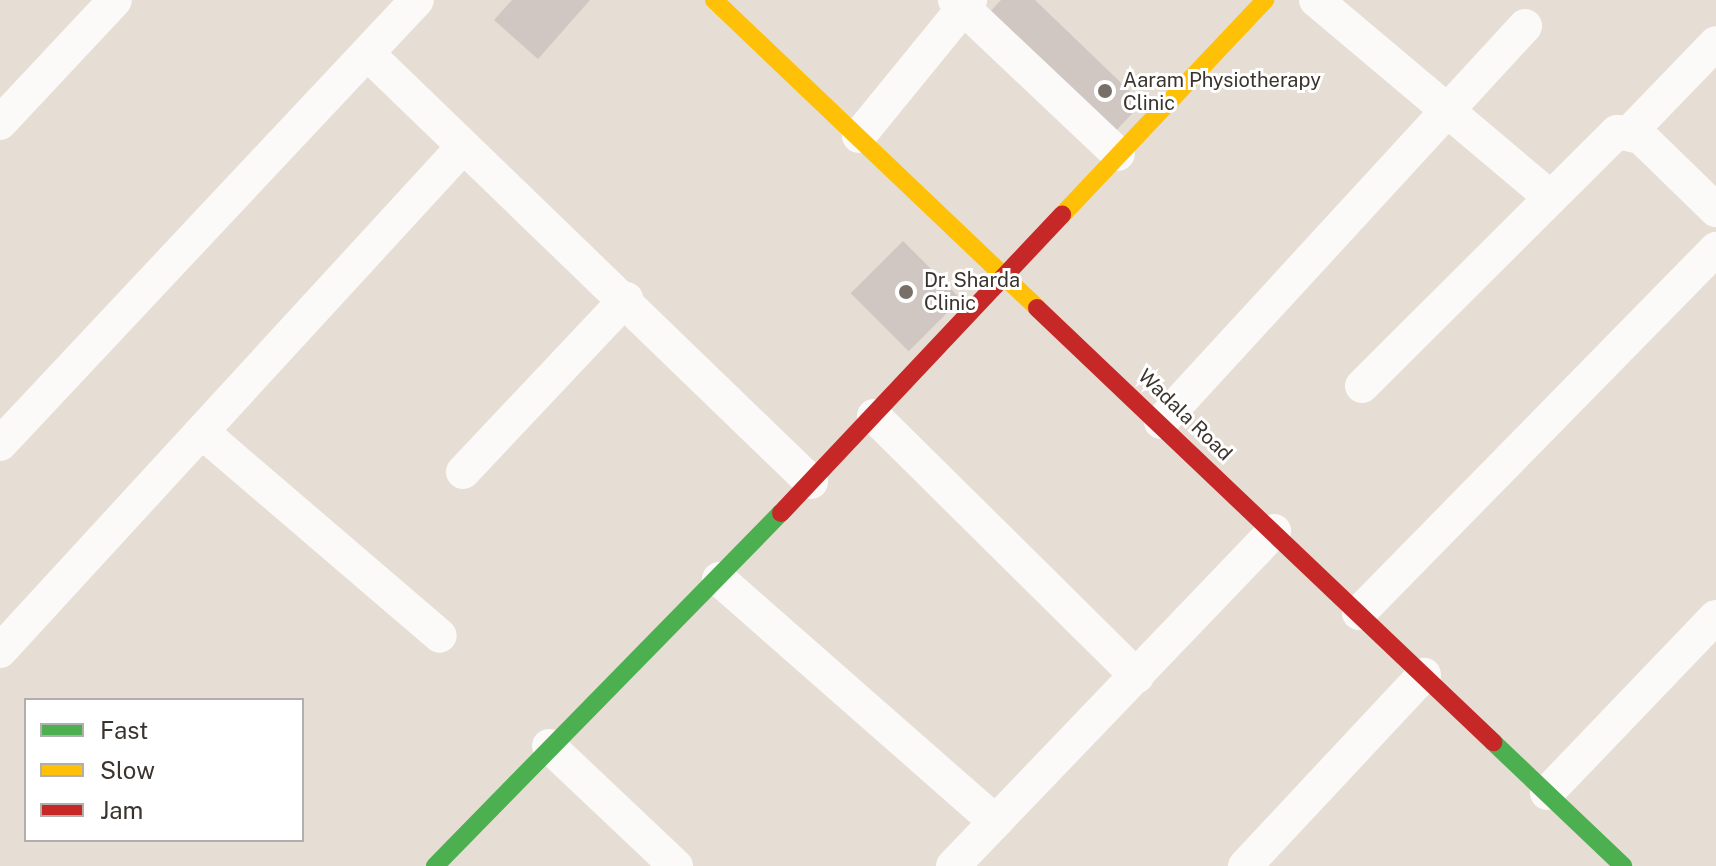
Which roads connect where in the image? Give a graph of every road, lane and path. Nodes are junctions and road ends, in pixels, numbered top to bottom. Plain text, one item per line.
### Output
1 (115, 0) edge
2 (417, 0) edge
3 (714, 0) edge
4 (1265, 0) edge
5 (1316, 0) edge
6 (962, 2) edge
7 (1525, 26) dead end
8 (1716, 43) edge
9 (368, 54) junction
10 (1448, 115) junction
11 (0, 123) edge
12 (1631, 131) junction
13 (859, 136) junction
14 (463, 147) junction
15 (1118, 154) junction
16 (1549, 196) junction
17 (1716, 210) edge
18 (1716, 249) edge
19 (1005, 273) junction
20 (626, 299) junction
21 (1362, 386) dead end
22 (874, 416) junction
23 (1161, 422) junction
24 (202, 432) junction
25 (0, 444) edge
26 (463, 472) dead end
27 (811, 482) junction
28 (1274, 531) junction
29 (719, 579) junction
30 (1359, 613) junction
31 (1716, 617) edge
32 (440, 636) dead end
33 (0, 651) edge
34 (1424, 675) junction
35 (1137, 676) junction
36 (549, 746) junction
37 (1547, 793) junction
38 (996, 822) junction
39 (435, 866) edge
40 (676, 866) edge
41 (953, 866) edge
42 (1245, 866) edge
43 (1623, 866) edge

1 - 11 street
2 - 9 street
3 - 13 street, Wadala Road
4 - 15 street
5 - 10 street
6 - 13 street
6 - 15 street
7 - 10 street
8 - 12 street
9 - 14 street
9 - 25 street
10 - 16 street
10 - 23 street
12 - 16 street
12 - 17 street
13 - 19 street, Wadala Road
14 - 20 street
14 - 24 street
15 - 19 street
16 - 21 street
18 - 30 street
19 - 22 street
19 - 23 street, Wadala Road
20 - 26 street
20 - 27 street
22 - 27 street
22 - 35 street
23 - 28 street, Wadala Road
24 - 32 street
24 - 33 street
27 - 29 street
28 - 30 street, Wadala Road
28 - 35 street
29 - 36 street
29 - 38 street
30 - 34 street, Wadala Road
31 - 37 street
34 - 37 street, Wadala Road
34 - 42 street
35 - 38 street
36 - 39 street
36 - 40 street
37 - 43 street, Wadala Road
38 - 41 street

